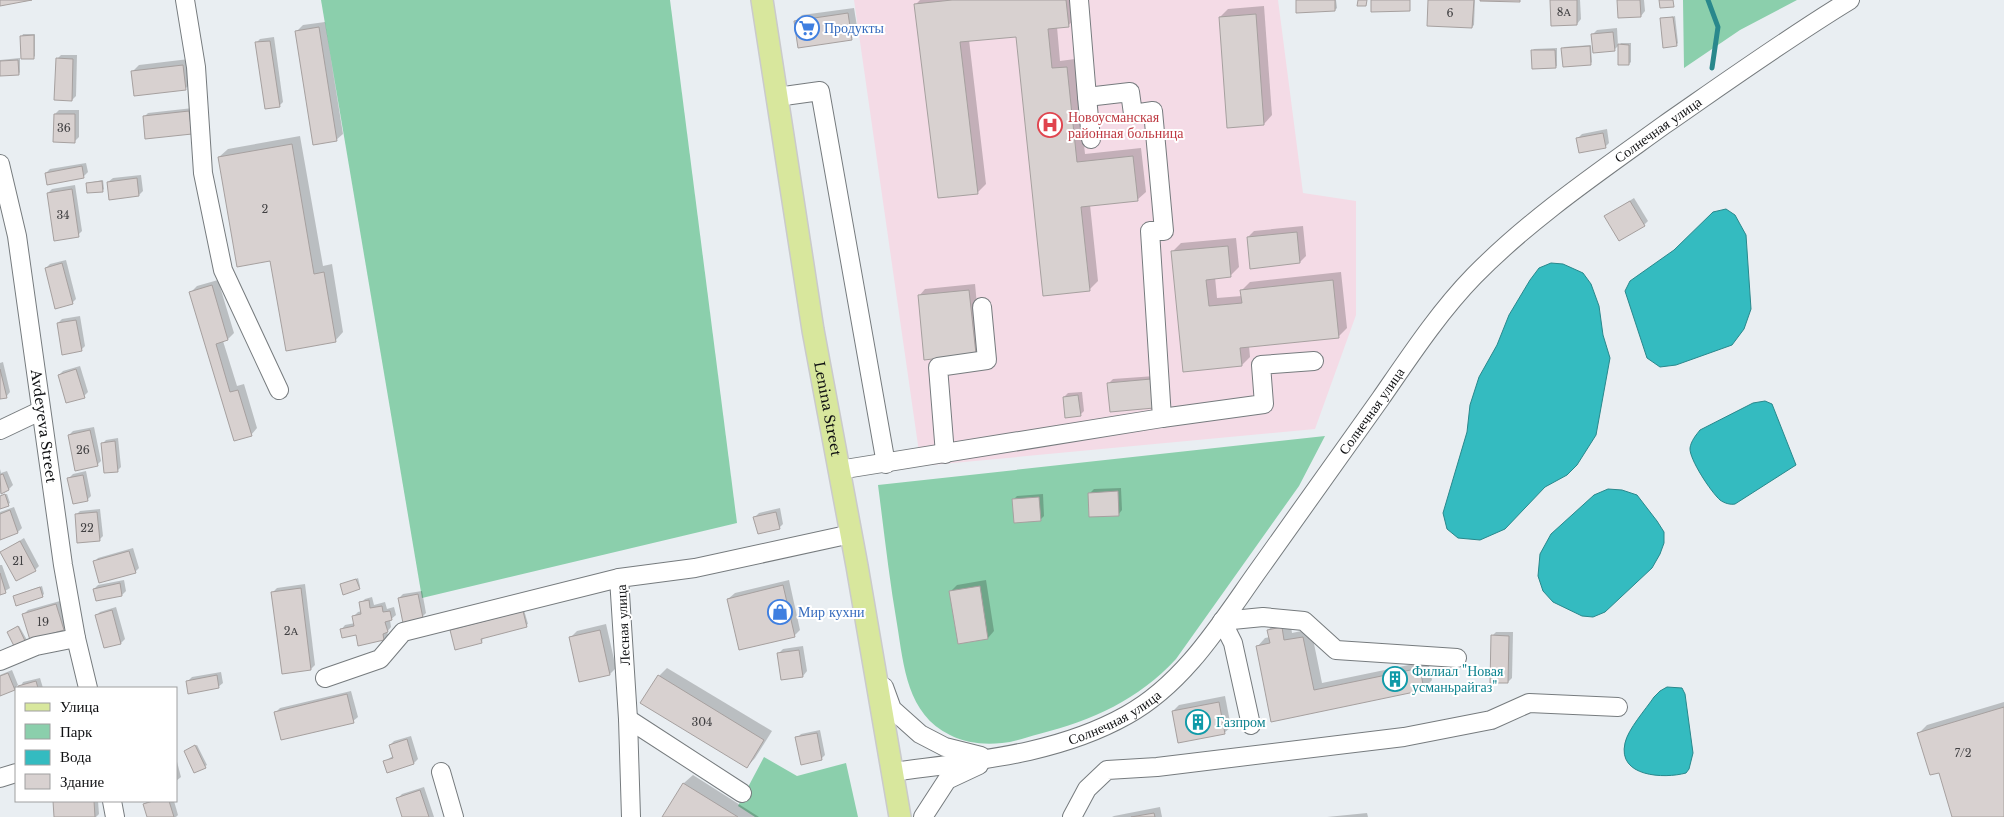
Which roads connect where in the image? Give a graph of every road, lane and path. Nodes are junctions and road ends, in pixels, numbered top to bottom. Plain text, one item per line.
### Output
1 (184, 0) edge
2 (762, 0) edge
3 (1079, 0) edge
4 (1850, 0) edge
5 (778, 97) junction
6 (1087, 97) junction
7 (1091, 139) dead end
8 (0, 164) edge
9 (982, 307) dead end
10 (1314, 361) dead end
11 (279, 390) dead end
12 (40, 411) junction
13 (1162, 418) junction
14 (0, 430) edge
15 (945, 454) junction
16 (886, 464) junction
17 (839, 470) junction
18 (851, 534) junction
19 (619, 578) junction
20 (1222, 621) junction
21 (76, 638) junction
22 (872, 654) junction
23 (1457, 658) dead end
24 (0, 661) edge
25 (325, 678) dead end
26 (88, 687) edge
27 (1618, 707) dead end
28 (628, 719) junction
29 (1250, 725) dead end
30 (992, 758) junction
31 (441, 772) dead end
32 (893, 772) junction
33 (15, 773) edge
34 (0, 778) edge
35 (742, 793) dead end
36 (112, 802) edge
37 (116, 817) edge
38 (454, 817) edge
39 (631, 817) edge
40 (900, 817) edge
41 (923, 817) edge
42 (1072, 817) edge

1 - 11 street
2 - 5 main road, Lenina Street
3 - 6 street
4 - 20 street, Солнечная улица
5 - 16 street
5 - 17 main road, Lenina Street
6 - 7 street
6 - 13 street
8 - 12 street, Avdeyeva Street
9 - 15 street
10 - 13 street
12 - 14 street
12 - 21 street, Avdeyeva Street
13 - 15 street
15 - 16 street
16 - 17 street
17 - 18 main road, Lenina Street
18 - 19 street, Лесная улица
18 - 22 main road, Lenina Street
19 - 25 street
19 - 28 street, Лесная улица
20 - 23 street
20 - 29 street
20 - 30 street, Солнечная улица
21 - 24 street
21 - 26 street, Avdeyeva Street
22 - 30 street
22 - 32 main road, Lenina Street
27 - 42 street
28 - 35 street
28 - 39 street, Лесная улица
30 - 32 street, Солнечная улица
30 - 41 street
31 - 38 street
32 - 40 main road, Lenina Street
33 - 34 street
36 - 37 street

